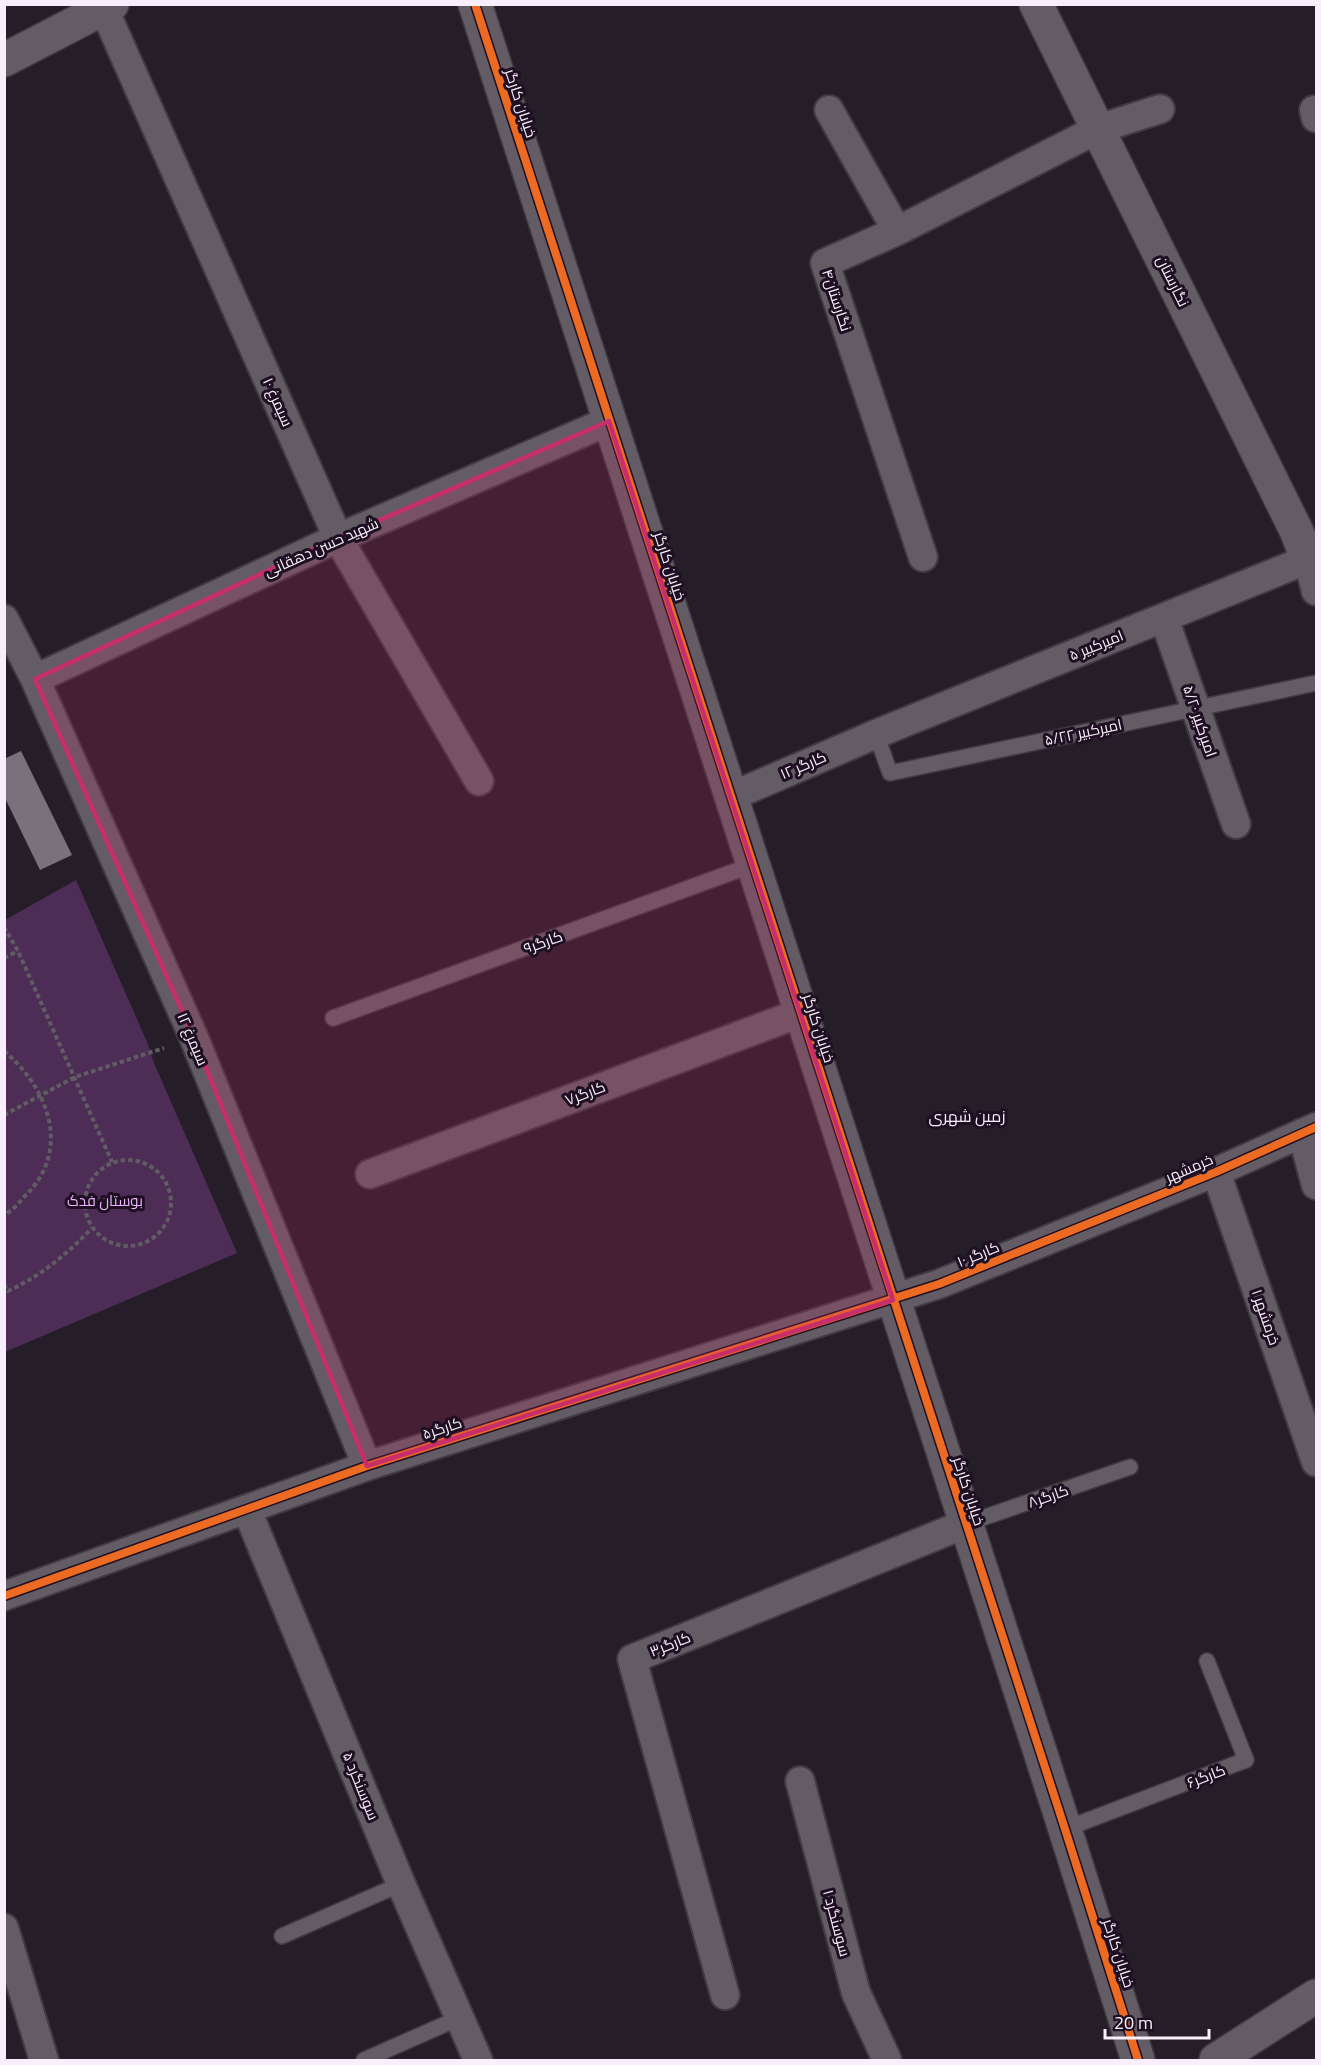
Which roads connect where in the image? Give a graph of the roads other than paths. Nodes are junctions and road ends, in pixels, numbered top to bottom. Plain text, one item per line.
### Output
1 (475, 4) edge
2 (1036, 4) edge
3 (108, 7) edge
4 (4, 60) edge
5 (1160, 109) dead end
6 (829, 110) dead end
7 (1098, 129) junction
8 (897, 231) junction
9 (609, 421) junction
10 (338, 538) junction
11 (923, 558) dead end
12 (1312, 558) edge
13 (1317, 591) edge
14 (1164, 618) junction
15 (4, 619) edge
16 (35, 678) junction
17 (1317, 683) edge
18 (876, 734) junction
19 (479, 781) dead end
20 (730, 797) junction
21 (1236, 824) dead end
22 (752, 865) junction
23 (800, 1013) junction
24 (333, 1018) dead end
25 (1309, 1130) edge
26 (1216, 1172) junction
27 (370, 1174) dead end
28 (1317, 1185) edge
29 (1071, 1232) joint
30 (893, 1300) junction
31 (1317, 1462) edge
32 (367, 1466) junction
33 (1130, 1467) dead end
34 (247, 1510) junction
35 (965, 1524) junction
36 (4, 1596) edge
37 (1207, 1661) dead end
38 (800, 1781) dead end
39 (1065, 1829) junction
40 (401, 1884) junction
41 (4, 1928) edge
42 (282, 1936) dead end
43 (725, 1995) dead end
44 (1317, 1996) edge
45 (459, 2018) junction
46 (45, 2061) edge
47 (364, 2061) edge
48 (478, 2061) edge
49 (887, 2061) edge
50 (1138, 2061) edge
51 (1216, 2061) edge

1 - 9 street, خیابان کارگر
2 - 7 street, نگارستان
3 - 4 street
3 - 10 street, سیمرغ ۱۰
5 - 7 street, نگارستان۴
6 - 8 street
7 - 8 street, نگارستان۴
7 - 12 street, نگارستان
8 - 11 street, نگارستان۴
9 - 10 street, شهید حسن دهقانی
9 - 20 street, خیابان کارگر
10 - 16 street, شهید حسن دهقانی
10 - 19 street, سیمرغ ۱۰
12 - 13 street
12 - 14 street, امیرکبیر ۵
14 - 18 street, امیرکبیر ۵
14 - 21 street, امیرکبیر ۵/۲۰
15 - 16 street, سیمرغ ۱۲
16 - 32 street, سیمرغ ۱۲
17 - 18 lane, امیرکبیر ۵/۲۲
18 - 20 street, کارگر ۱۲
20 - 22 street, خیابان کارگر
22 - 23 street, خیابان کارگر
22 - 24 lane, کارگر۹
23 - 27 street, کارگر۷
23 - 30 street, خیابان کارگر
25 - 26 street, خرمشهر
25 - 28 street
26 - 29 street, خرمشهر
26 - 31 street, خرمشهر ۱
29 - 30 street, کارگر ۱۰
30 - 32 street, کارگر۵
30 - 35 street, خیابان کارگر
32 - 34 street, کارگر۵
33 - 35 lane, کارگر۸
34 - 36 street, کارگر۵
34 - 40 street, سوسنگرد ۵
35 - 39 street, خیابان کارگر
35 - 43 street, کارگر۳
37 - 39 lane, کارگر۶
38 - 49 street, سوسنگرد ۱
39 - 50 street, خیابان کارگر
40 - 42 lane
40 - 45 street, سوسنگرد ۵
41 - 46 street
44 - 51 street
45 - 47 lane
45 - 48 street, سوسنگرد ۵

